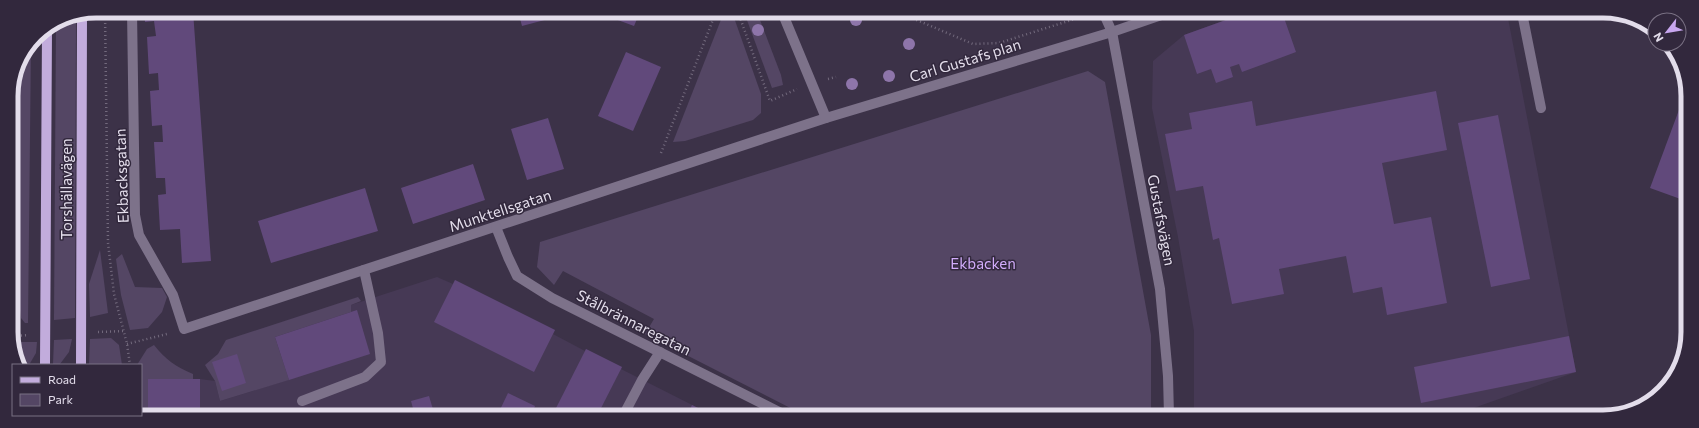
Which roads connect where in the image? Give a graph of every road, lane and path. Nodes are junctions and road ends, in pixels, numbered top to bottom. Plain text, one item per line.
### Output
1 (105, 18) edge
2 (132, 18) edge
3 (714, 18) edge
4 (740, 18) edge
5 (784, 18) edge
6 (912, 18) edge
7 (1078, 18) edge
8 (1088, 18) edge
9 (1106, 18) edge
10 (1153, 18) edge
11 (1523, 18) edge
12 (82, 20) edge
13 (1112, 32) junction
14 (47, 36) edge
15 (770, 101) dead end
16 (1541, 108) dead end
17 (826, 118) junction
18 (653, 175) junction
19 (496, 227) junction
20 (364, 270) junction
21 (184, 329) junction
22 (124, 331) junction
23 (81, 333) junction
24 (127, 344) junction
25 (660, 352) junction
26 (45, 364) edge
27 (81, 364) edge
28 (130, 364) edge
29 (302, 401) dead end
30 (626, 410) edge
31 (774, 410) edge
32 (1169, 410) edge

1 - 22 path
2 - 21 street, Ekbacksgatan
3 - 18 path
4 - 15 path
5 - 17 street
6 - 7 path
8 - 13 path
9 - 13 street, Gustafsvägen
10 - 13 street
11 - 16 street
12 - 23 main road, Torshällavägen
13 - 17 street, Carl Gustafs plan
13 - 32 street, Gustafsvägen
14 - 26 main road, Torshällavägen
17 - 18 street, Munktellsgatan
18 - 19 street, Munktellsgatan
19 - 20 street, Munktellsgatan
19 - 25 street, Stålbrännaregatan
20 - 21 street, Munktellsgatan
20 - 29 street
21 - 24 path
22 - 23 path
22 - 24 path
23 - 27 main road, Torshällavägen
24 - 28 path
25 - 30 street
25 - 31 street, Stålbrännaregatan

